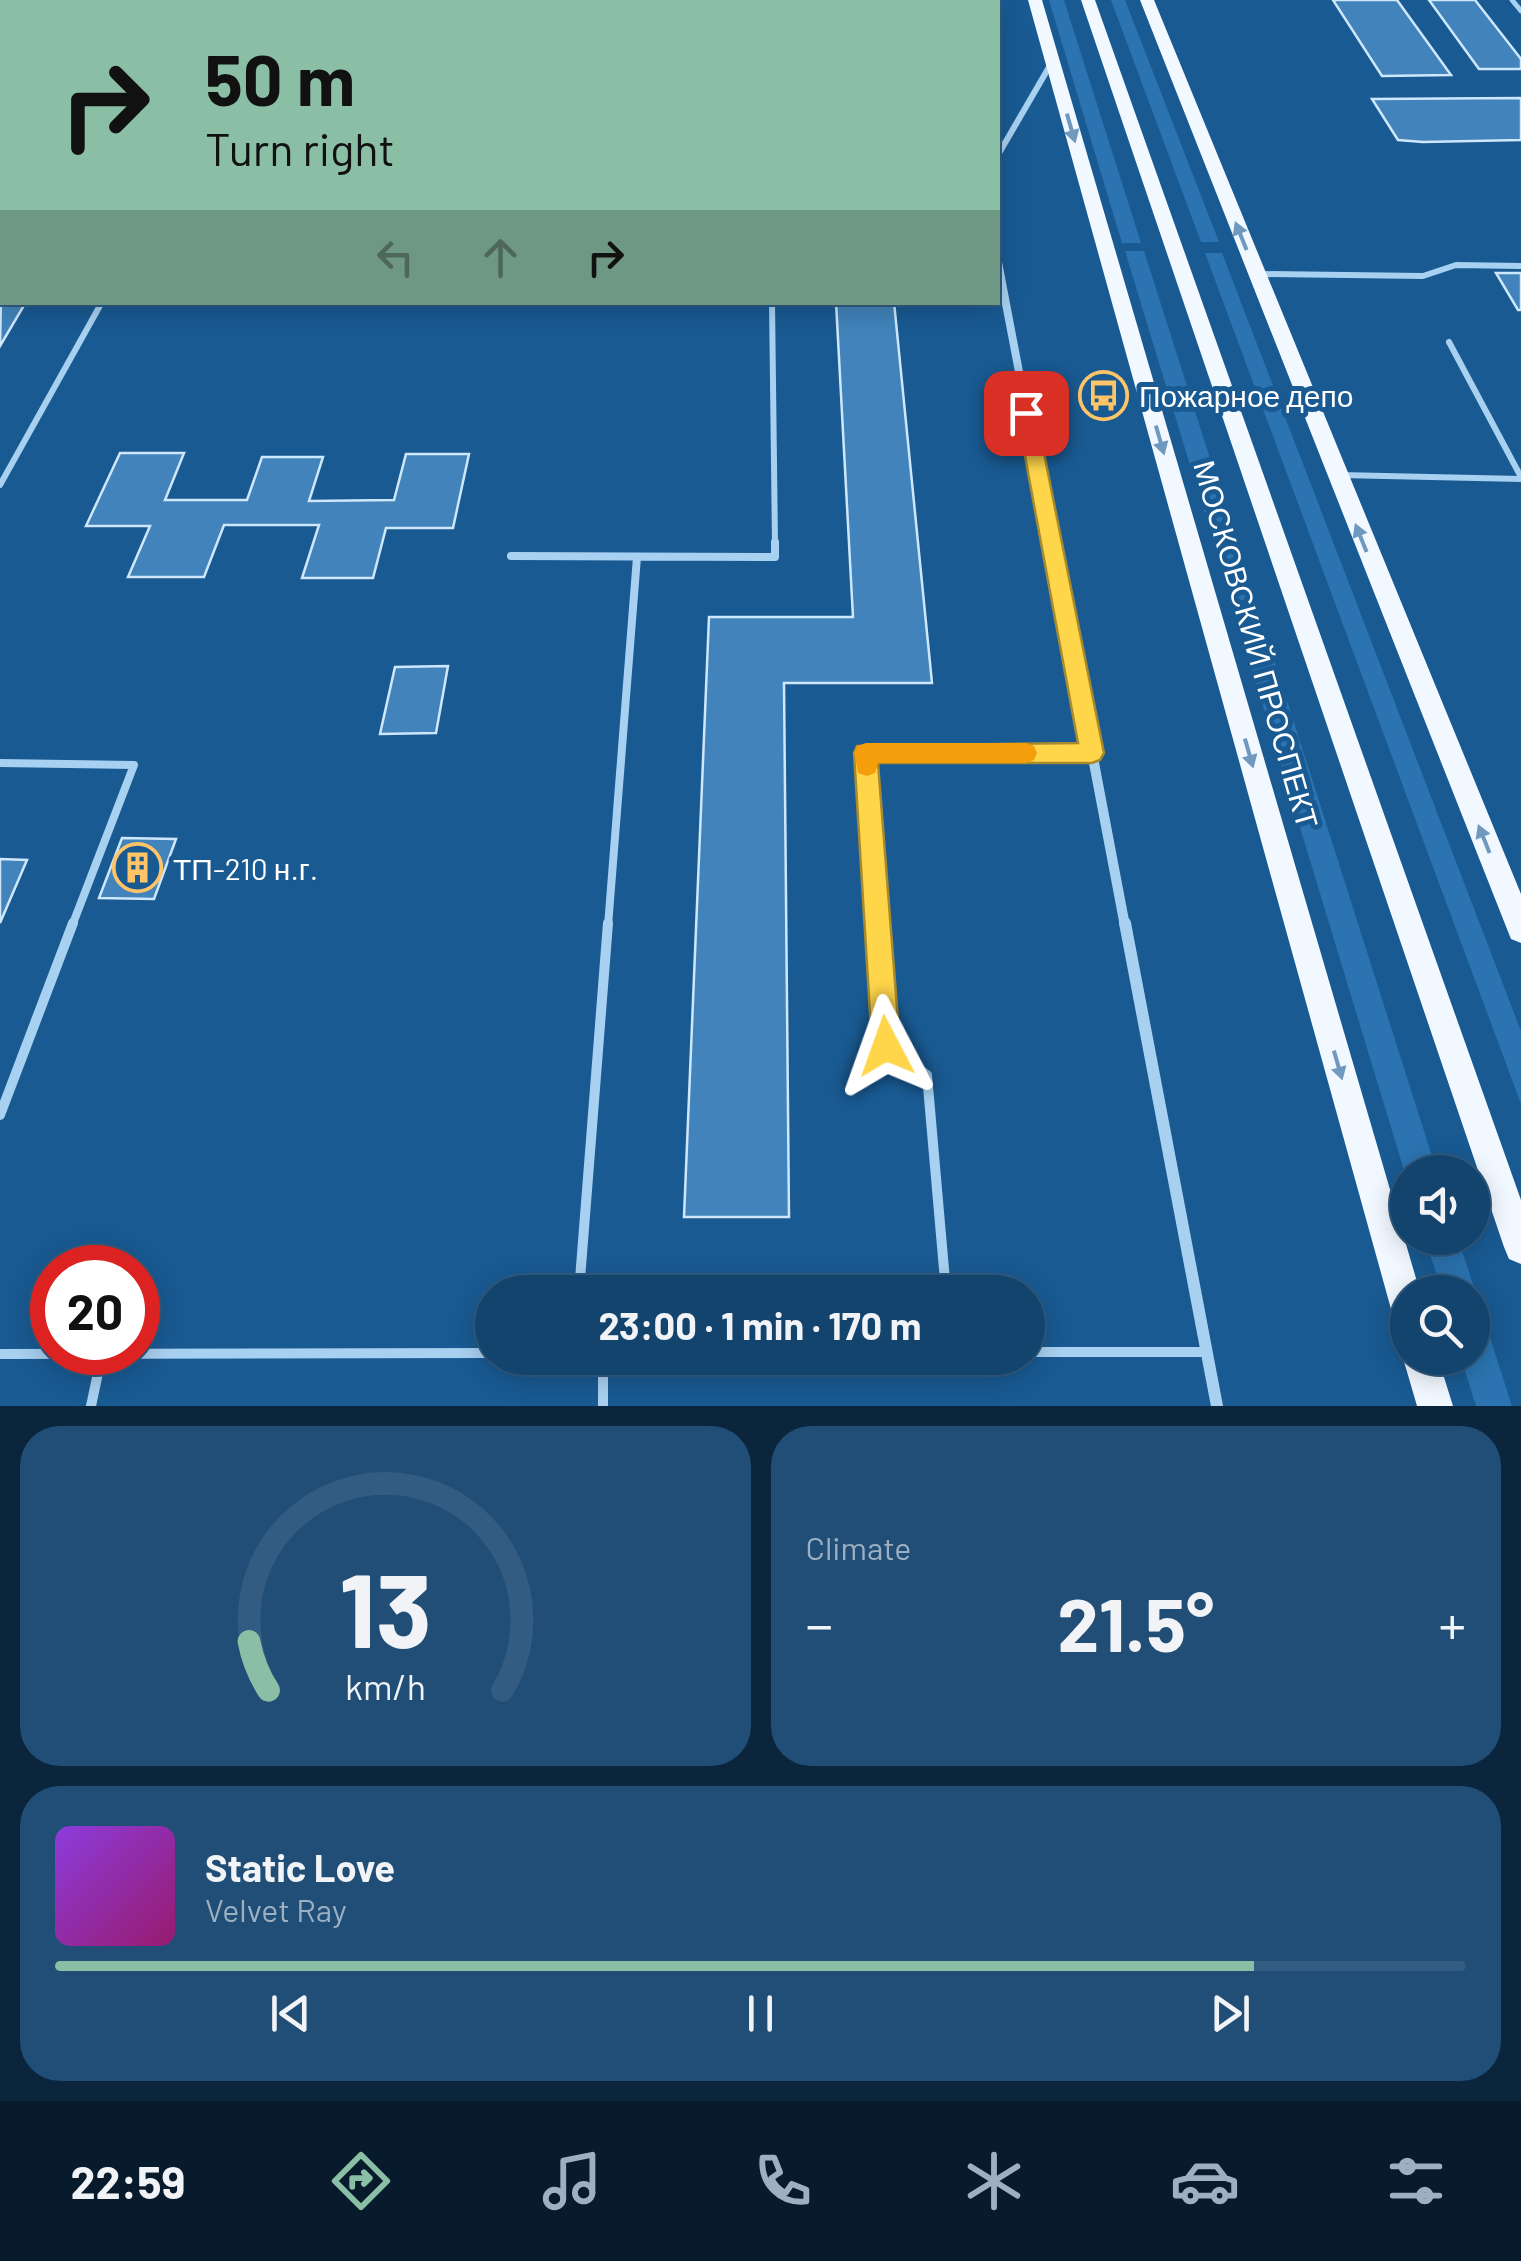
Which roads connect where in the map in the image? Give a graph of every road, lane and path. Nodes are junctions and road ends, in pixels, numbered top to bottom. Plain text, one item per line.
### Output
1 (1035, 0) edge
2 (1088, 0) edge
3 (1147, 0) edge
4 (1512, 0) edge
5 (1521, 11) edge
6 (1052, 62) junction
7 (1000, 152) edge
8 (1521, 266) edge
9 (1000, 272) edge
10 (1256, 274) junction
11 (100, 305) edge
12 (772, 305) edge
13 (1449, 342) dead end
14 (1336, 475) junction
15 (1521, 478) edge
16 (0, 485) edge
17 (511, 556) dead end
18 (637, 557) junction
19 (1092, 753) junction
20 (0, 763) edge
21 (1521, 929) edge
22 (0, 1114) edge
23 (1521, 1247) edge
24 (580, 1275) edge
25 (945, 1275) edge
26 (1398, 1275) edge
27 (1045, 1352) edge
28 (1207, 1352) junction
29 (475, 1353) edge
30 (0, 1354) edge
31 (30, 1354) edge
32 (160, 1354) edge
33 (97, 1375) edge
34 (603, 1375) edge
35 (1426, 1375) edge
36 (90, 1406) edge
37 (604, 1406) edge
38 (1217, 1406) edge
39 (1435, 1406) edge

1 - 6 main road, МОСКОВСКИЙ ПРОСПЕКТ
2 - 23 main road, МОСКОВСКИЙ ПРОСПЕКТ
10 -> 3 main road
4 - 5 lane
6 - 7 street
6 -> 26 main road, МОСКОВСКИЙ ПРОСПЕКТ
8 - 10 lane
9 - 19 street
10 - 14 main road
11 - 16 lane
12 - 18 lane
13 - 15 lane
14 - 15 lane
21 -> 14 main road
17 - 18 lane
18 - 24 lane
19 - 25 lane
19 - 28 street
20 - 22 lane
27 - 28 lane
28 - 38 street
29 - 32 lane
30 - 31 lane
33 - 36 lane
34 - 37 lane
35 - 39 main road

